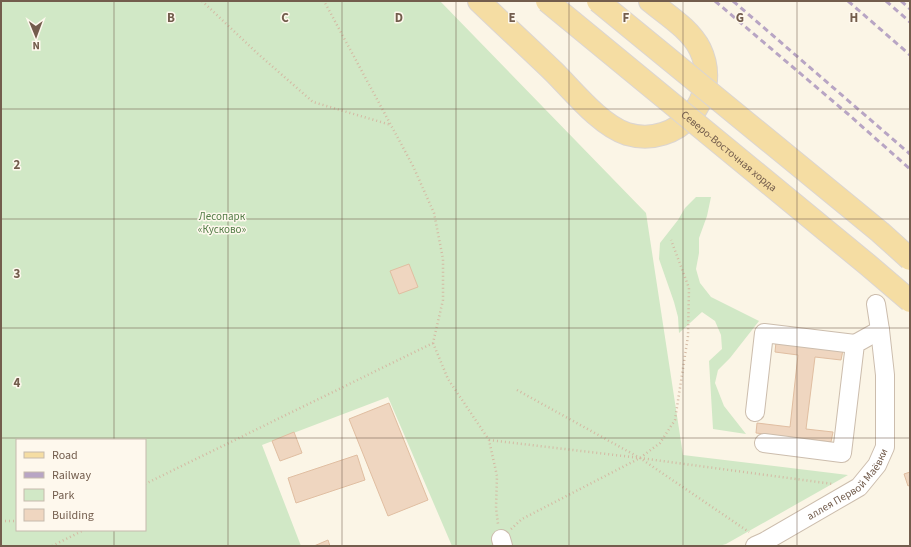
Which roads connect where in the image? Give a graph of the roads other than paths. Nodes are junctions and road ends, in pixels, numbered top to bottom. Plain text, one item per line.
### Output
1 (479, 1) edge
2 (547, 1) edge
3 (598, 1) edge
4 (650, 1) edge
5 (910, 259) edge
6 (910, 301) edge
7 (876, 304) dead end
8 (880, 330) junction
9 (855, 344) junction
10 (755, 412) dead end
11 (764, 443) dead end
12 (760, 544) edge

1 - 4 main road
2 - 6 main road, Северо-Восточная хорда, bridge
3 - 5 main road, bridge
7 - 8 street, аллея Первой Маёвки
8 - 9 street
8 - 12 street, аллея Первой Маёвки
9 - 10 street
9 - 11 street

